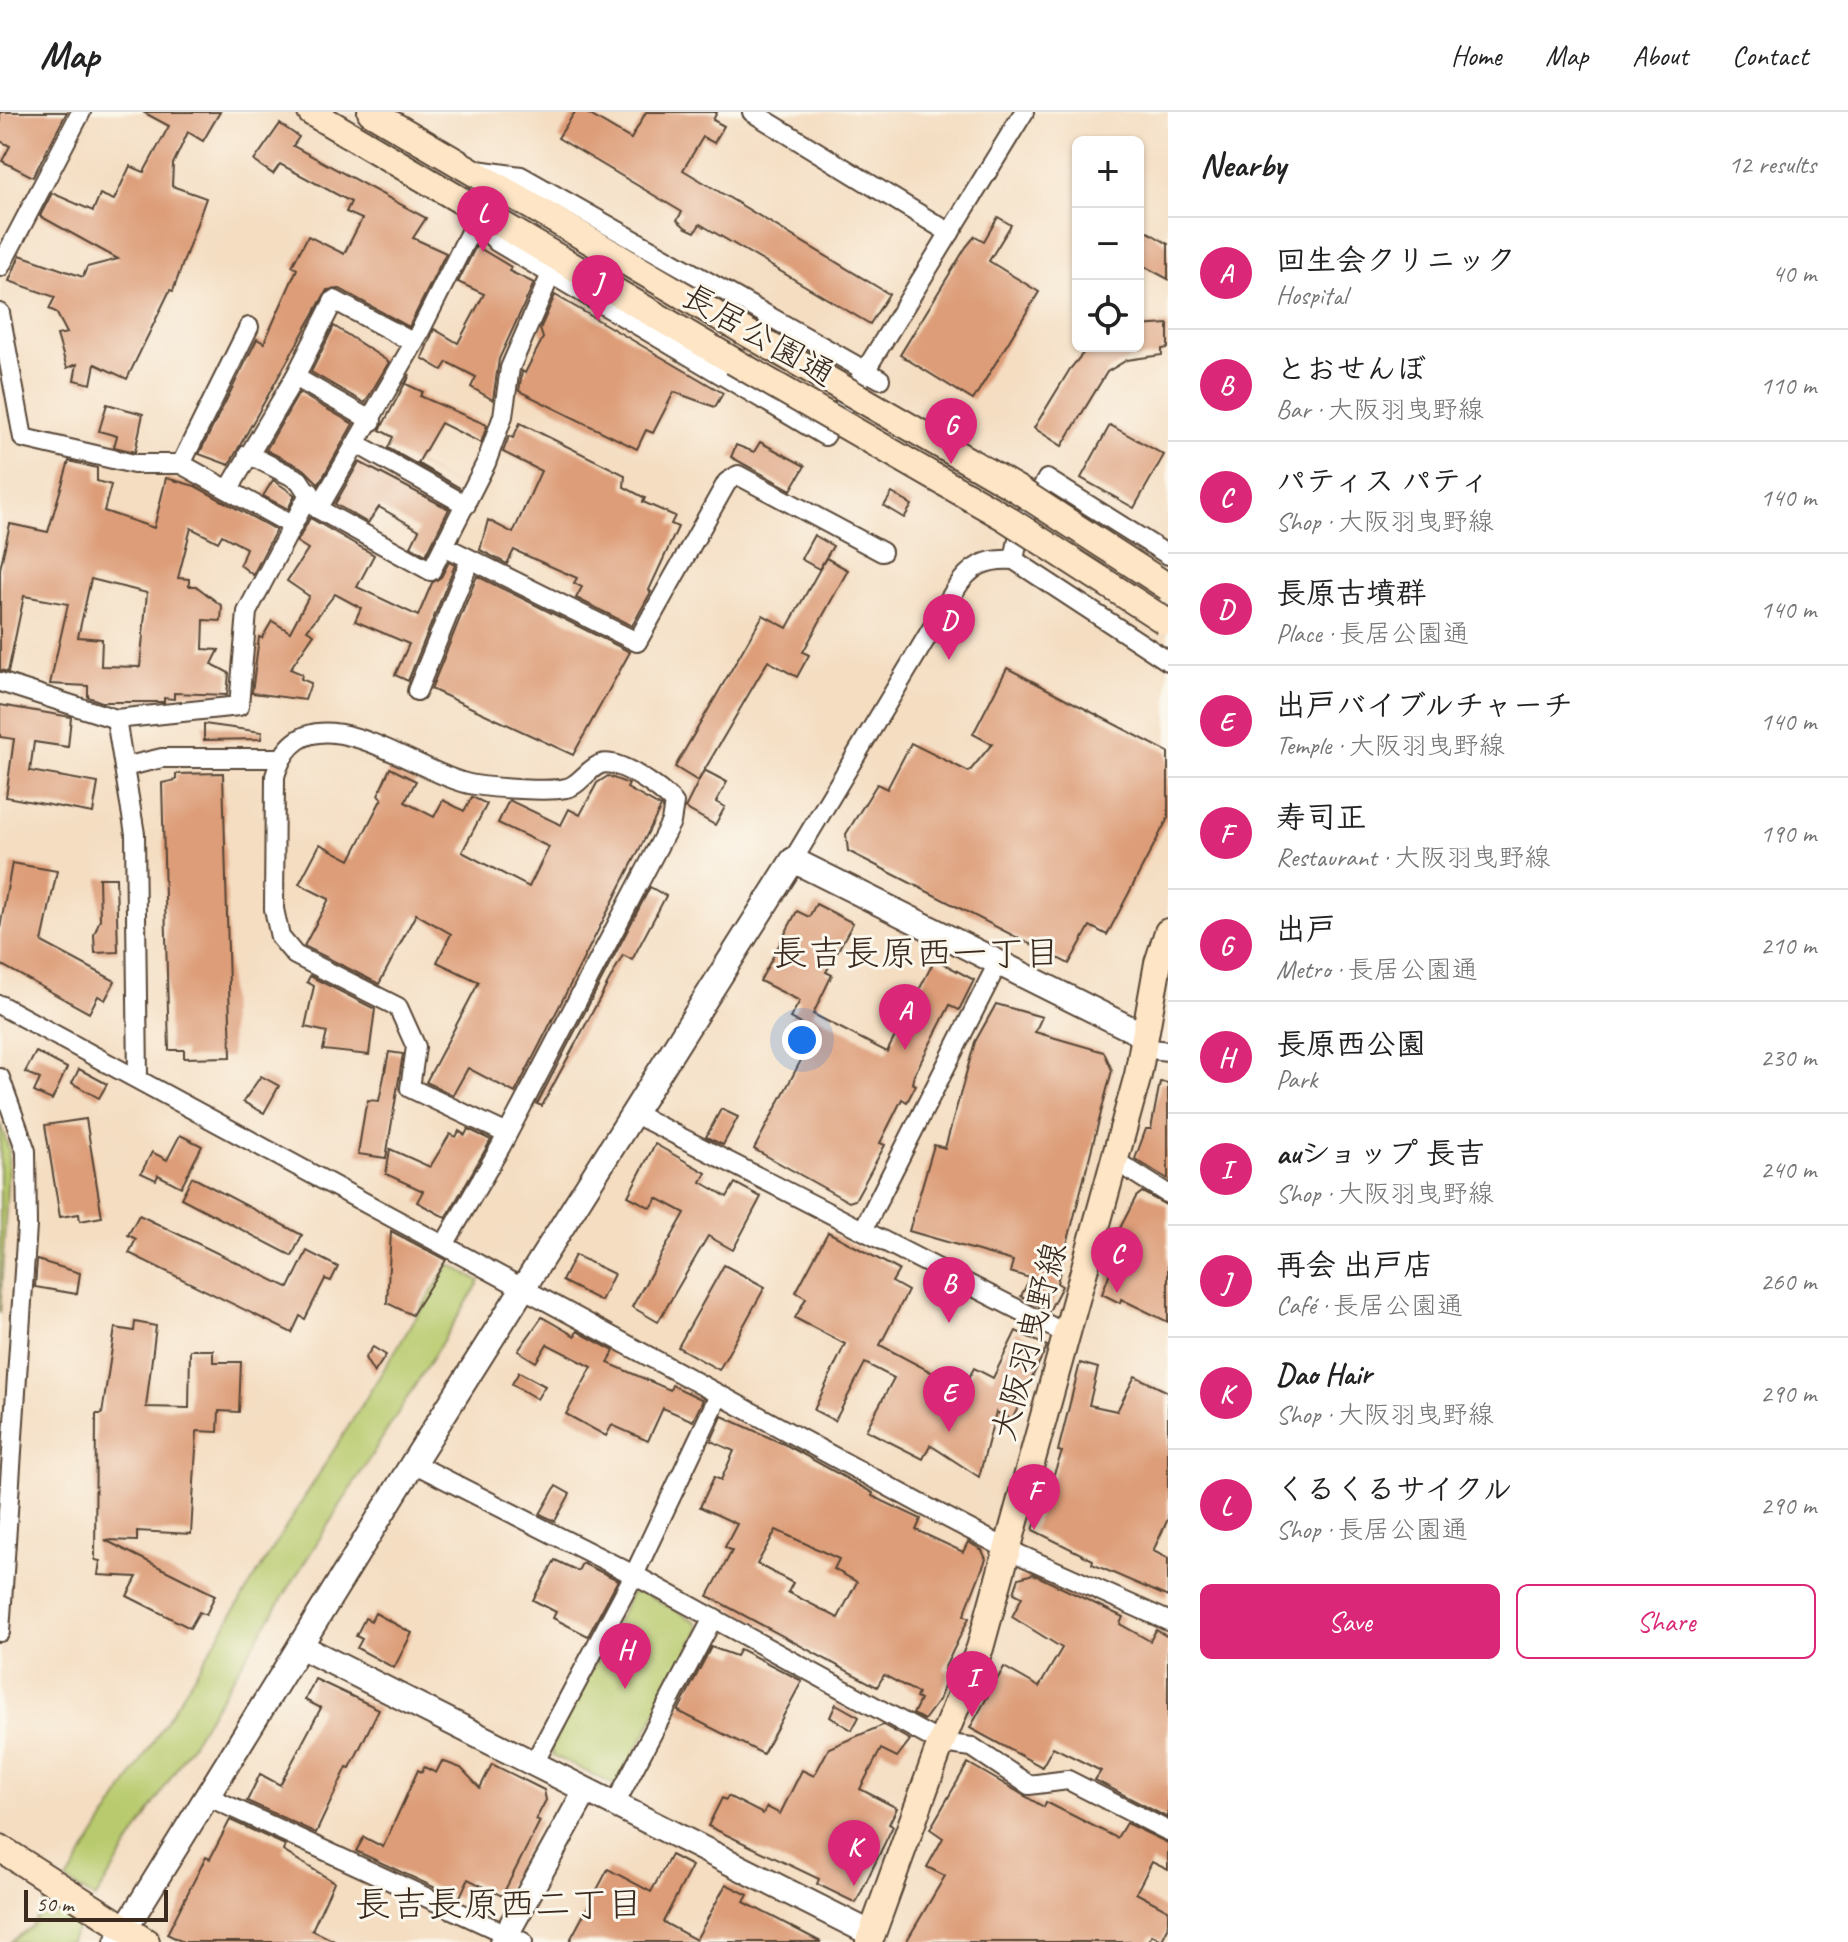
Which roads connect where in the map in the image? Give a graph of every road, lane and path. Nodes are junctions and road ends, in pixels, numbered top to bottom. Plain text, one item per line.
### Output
1 (81, 112) edge
2 (311, 112) edge
3 (371, 112) edge
4 (752, 112) edge
5 (1024, 112) edge
6 (469, 169) junction
7 (452, 195) junction
8 (476, 220) junction
9 (950, 233) junction
10 (0, 267) edge
11 (551, 274) junction
12 (0, 313) edge
13 (249, 327) dead end
14 (414, 343) junction
15 (864, 370) junction
16 (295, 377) junction
17 (880, 379) dead end
18 (372, 421) junction
19 (357, 444) junction
20 (248, 454) junction
21 (181, 464) junction
22 (229, 489) junction
23 (314, 501) junction
24 (466, 505) junction
25 (290, 524) junction
26 (446, 547) junction
27 (882, 552) dead end
28 (1168, 555) edge
29 (470, 560) junction
30 (1014, 560) junction
31 (1168, 587) edge
32 (1166, 622) edge
33 (1168, 661) edge
34 (0, 682) edge
35 (417, 691) dead end
36 (116, 719) junction
37 (280, 758) junction
38 (124, 767) junction
39 (793, 860) junction
40 (1168, 932) edge
41 (998, 963) junction
42 (0, 1005) edge
43 (1152, 1045) edge
44 (0, 1078) edge
45 (138, 1078) junction
46 (635, 1114) junction
47 (505, 1133) junction
48 (1114, 1160) junction
49 (1168, 1194) edge
50 (863, 1230) junction
51 (444, 1245) junction
52 (524, 1288) junction
53 (1068, 1335) junction
54 (719, 1395) junction
55 (413, 1463) junction
56 (1009, 1550) junction
57 (634, 1575) junction
58 (712, 1620) junction
59 (1168, 1621) edge
60 (0, 1632) edge
61 (300, 1646) junction
62 (941, 1743) junction
63 (533, 1765) junction
64 (585, 1792) junction
65 (207, 1796) junction
66 (614, 1806) junction
67 (1168, 1831) edge
68 (0, 1848) edge
69 (129, 1938) edge
70 (871, 1938) edge
71 (511, 1939) edge

1 - 10 street
2 - 7 main road, 長居公園通
3 - 6 main road, 長居公園通
4 - 9 street
5 - 9 street
6 - 15 street
6 - 31 main road, 長居公園通, bridge
7 - 8 street
7 - 32 main road, 長居公園通, bridge
8 - 11 street
8 - 14 street
9 - 15 street
11 - 15 street
11 - 24 street
12 - 21 street
13 - 21 street
14 - 16 street
14 - 18 street
15 - 17 street
16 - 18 street
16 - 20 street
18 - 19 street
19 - 23 street
19 - 24 street
20 - 22 street
20 - 23 street
21 - 22 street
22 - 25 street
23 - 25 street
23 - 26 street
24 - 26 street
25 - 36 street
26 - 29 street
27 - 29 street
28 - 30 street
29 - 35 street
30 - 33 street
30 - 39 street
34 - 36 street
36 - 38 street
37 - 38 street
37 - 47 street
37 - 47 street
38 - 45 street
39 - 41 street
39 - 46 street
40 - 43 main road, 大阪羽曳野線
41 - 43 street
41 - 50 street
42 - 45 street
43 - 48 main road, 大阪羽曳野線
44 - 60 street
45 - 51 street
46 - 50 street
46 - 52 street
47 - 51 street
48 - 49 street
48 - 53 main road, 大阪羽曳野線
50 - 53 street
51 - 52 street
52 - 54 street
52 - 55 street
53 - 56 main road, 大阪羽曳野線
54 - 56 street
54 - 57 street
55 - 57 street
55 - 61 street
56 - 59 street
56 - 62 main road, 大阪羽曳野線
57 - 58 street
57 - 63 street
58 - 62 street
58 - 66 street
61 - 63 street
61 - 65 street
62 - 67 street
62 - 70 main road, 大阪羽曳野線
63 - 64 street
64 - 66 street
64 - 71 street
65 - 69 street
65 - 71 street
66 - 70 street
68 - 69 main road

